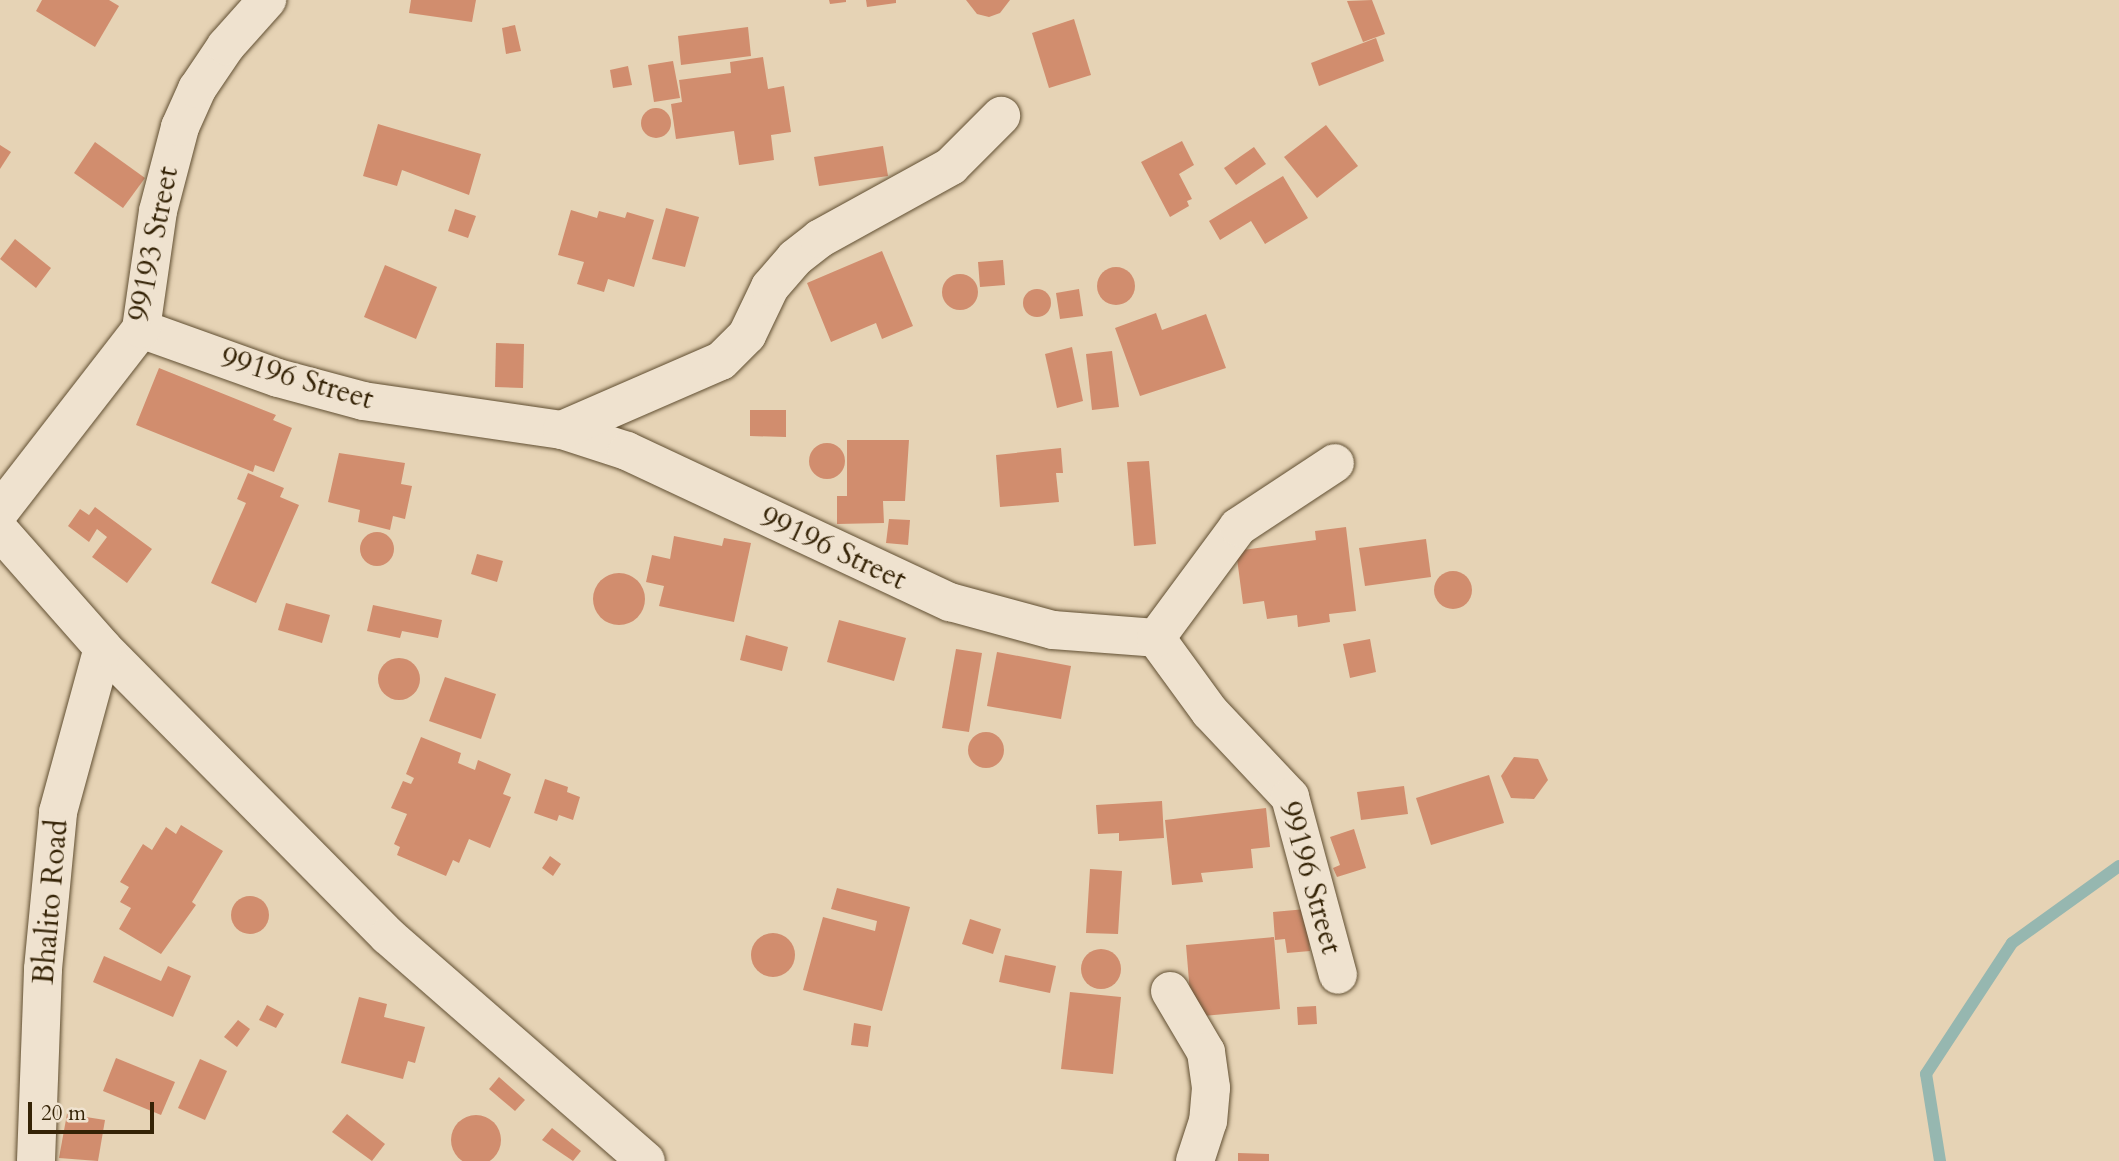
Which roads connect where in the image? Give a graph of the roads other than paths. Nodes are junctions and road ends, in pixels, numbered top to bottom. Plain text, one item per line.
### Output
1 (267, 0) edge
2 (1002, 116) dead end
3 (141, 329) junction
4 (562, 430) junction
5 (1335, 463) dead end
6 (0, 512) edge
7 (0, 531) edge
8 (1156, 639) junction
9 (103, 648) junction
10 (1338, 975) dead end
11 (1170, 991) dead end
12 (36, 1161) edge
13 (646, 1161) edge
14 (1195, 1161) edge

1 - 3 street, 99193 Street
2 - 4 street
3 - 4 street, 99196 Street
3 - 6 street, 99193 Street
4 - 8 street, 99196 Street
5 - 8 street
7 - 9 street
8 - 10 street, 99196 Street
9 - 12 street, Bhalito Road
9 - 13 street
11 - 14 street

